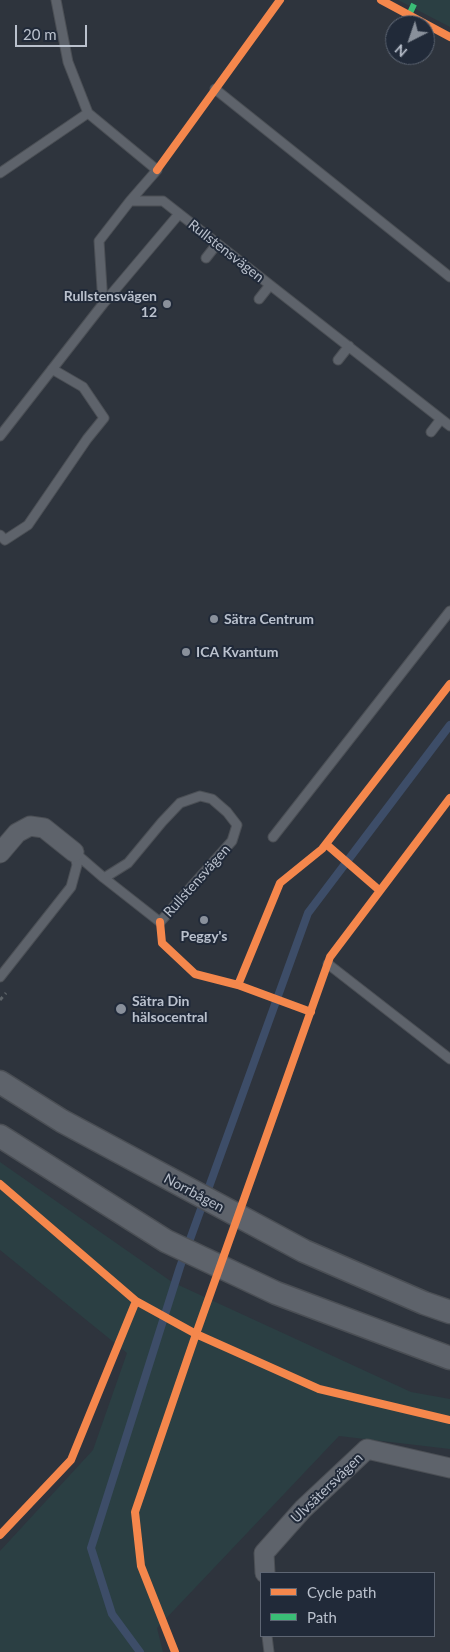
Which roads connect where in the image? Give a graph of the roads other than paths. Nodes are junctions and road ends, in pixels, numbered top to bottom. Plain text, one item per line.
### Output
1 (56, 0) edge
2 (215, 89) dead end
3 (88, 113) junction
4 (0, 173) edge
5 (130, 201) junction
6 (179, 214) junction
7 (217, 244) junction
8 (206, 258) dead end
9 (450, 277) edge
10 (270, 285) junction
11 (259, 299) dead end
12 (102, 304) junction
13 (349, 346) junction
14 (338, 360) dead end
15 (52, 369) junction
16 (441, 419) junction
17 (450, 426) edge
18 (430, 432) dead end
19 (0, 436) edge
20 (0, 535) edge
21 (450, 611) edge
22 (273, 837) dead end
23 (74, 852) junction
24 (0, 853) edge
25 (104, 878) junction
26 (328, 964) dead end
27 (0, 977) edge
28 (450, 1059) edge
29 (0, 1082) edge
30 (0, 1136) edge
31 (450, 1312) edge
32 (450, 1358) edge
33 (450, 1468) edge
34 (265, 1572) edge
35 (267, 1637) edge
36 (269, 1652) edge

1 - 3 lane
2 - 9 lane
3 - 4 lane
3 - 5 lane
5 - 6 lane
5 - 12 lane
6 - 7 lane, Rullstensvägen
6 - 12 lane, Rullstensvägen
7 - 8 lane
7 - 10 lane, Rullstensvägen
10 - 11 lane
10 - 13 lane, Rullstensvägen
12 - 15 lane, Rullstensvägen
13 - 14 lane
13 - 16 lane, Rullstensvägen
15 - 19 lane, Rullstensvägen
15 - 20 lane
16 - 17 lane, Rullstensvägen
16 - 18 lane
21 - 22 lane
23 - 24 street, Rullstensvägen
23 - 25 lane, Rullstensvägen
23 - 27 lane
25 - 25 lane, Rullstensvägen
26 - 28 lane
29 - 31 street, Norrbågen
30 - 32 street
33 - 34 street, Ulvsätersvägen
35 - 36 lane

